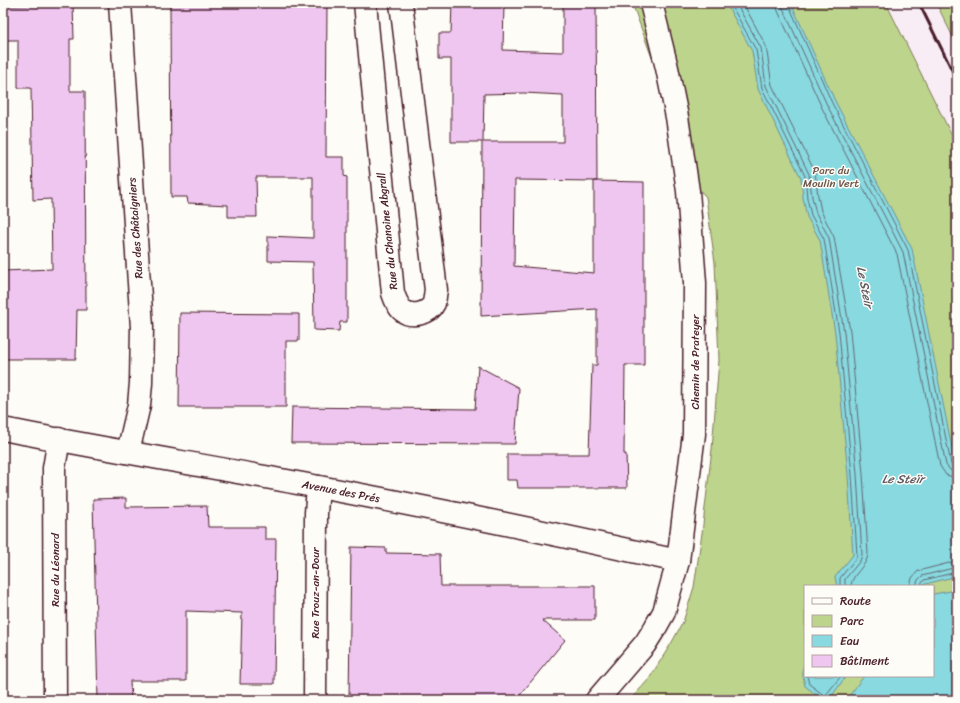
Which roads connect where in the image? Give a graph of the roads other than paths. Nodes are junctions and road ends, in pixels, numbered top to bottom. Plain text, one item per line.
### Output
1 (120, 3) edge
2 (365, 3) edge
3 (401, 3) edge
4 (651, 3) edge
5 (3, 429) edge
6 (58, 440) junction
7 (128, 452) junction
8 (318, 487) junction
9 (678, 561) junction
10 (56, 700) edge
11 (315, 700) edge
12 (597, 700) edge

1 - 7 street, Rue des Châtaigniers
2 - 3 street, Rue du Chanoine Abgrall
4 - 9 street, Chemin de Prateyer
5 - 6 street, Avenue des Prés
6 - 7 street, Avenue des Prés
6 - 10 street, Rue du Léonard
7 - 8 street, Avenue des Prés
8 - 9 street, Avenue des Prés
8 - 11 street, Rue Trouz-an-Dour
9 - 12 street, Chemin de Prateyer

